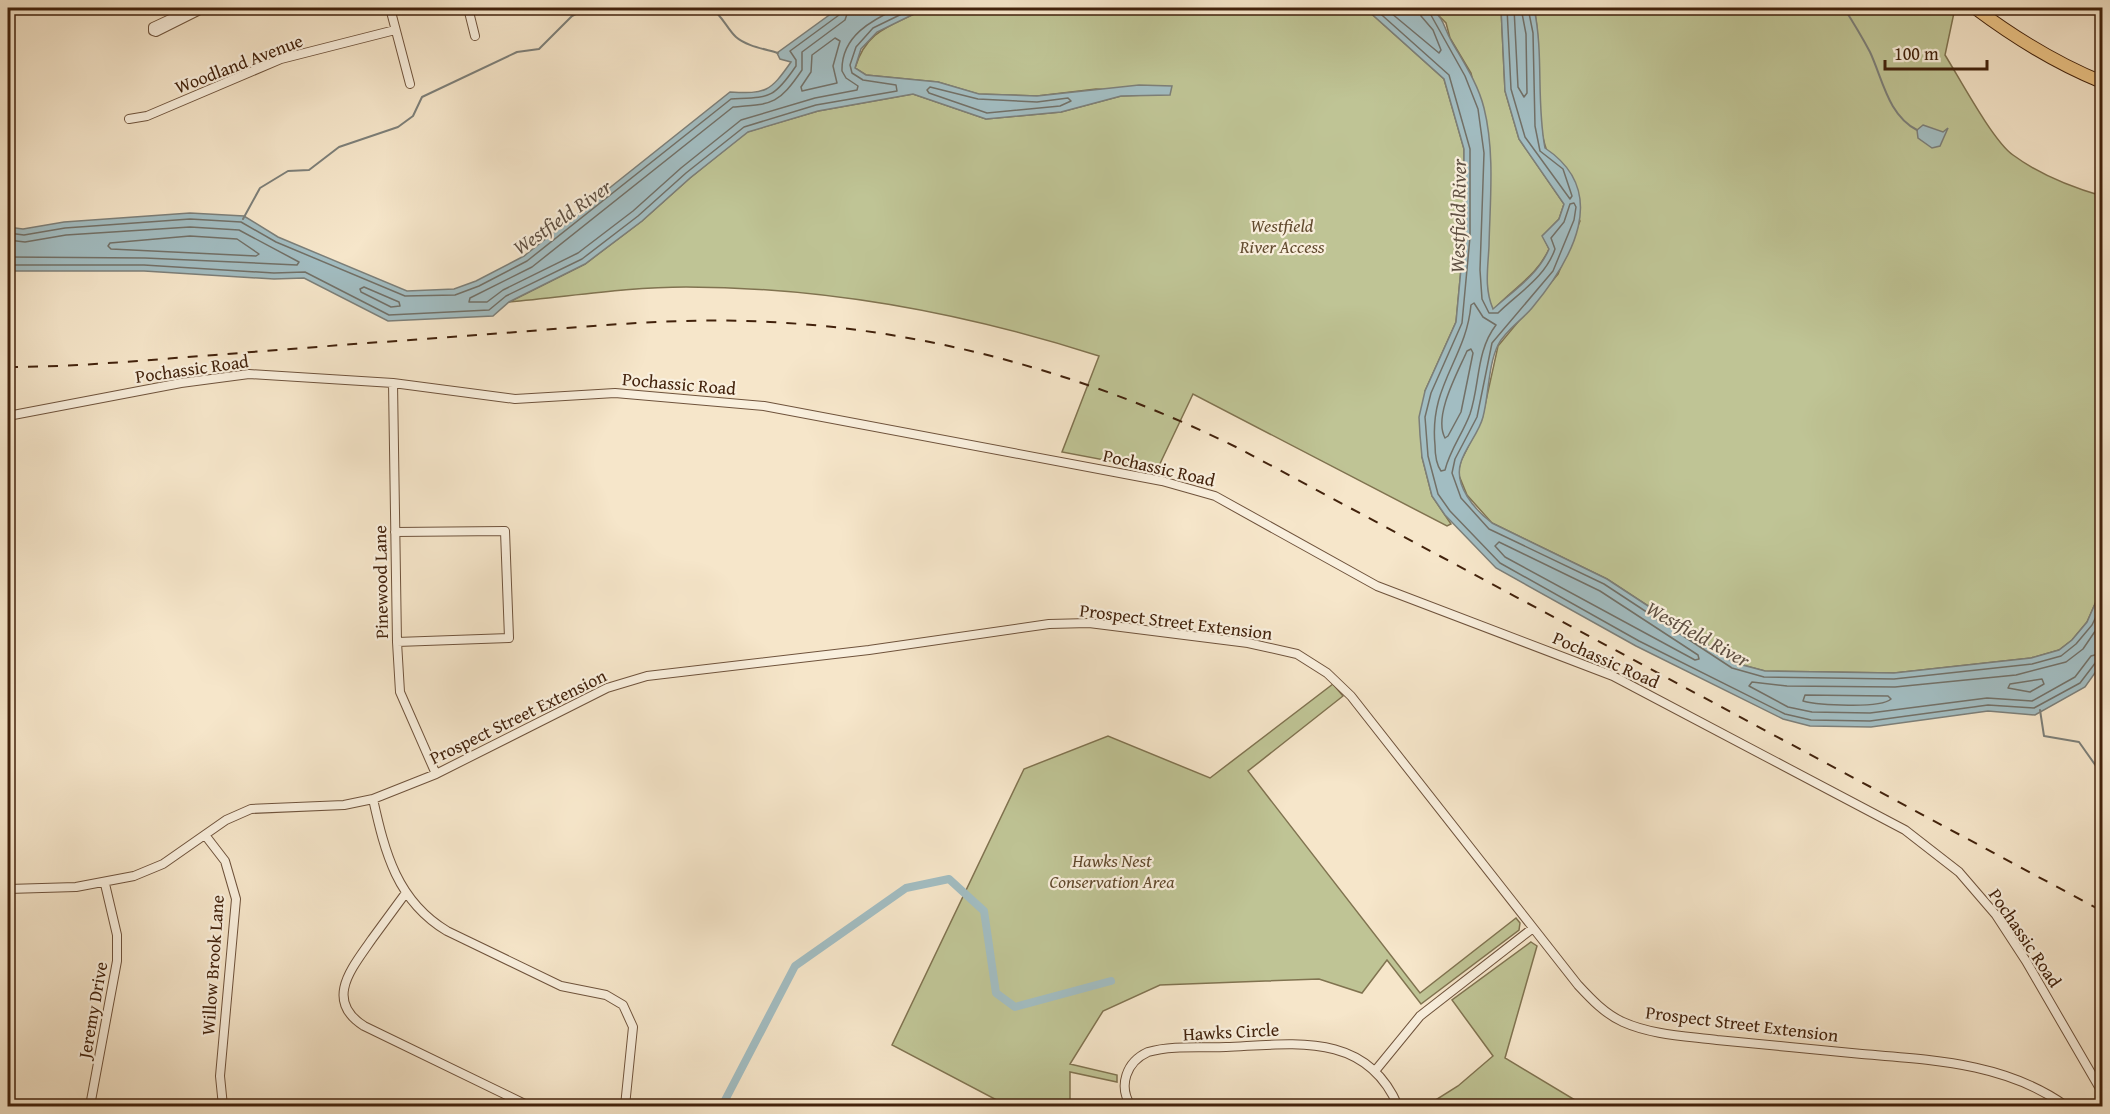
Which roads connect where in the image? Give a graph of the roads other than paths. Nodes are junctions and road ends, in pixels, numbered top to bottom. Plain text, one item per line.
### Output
1 (194, 8) edge
2 (204, 8) edge
3 (390, 8) edge
4 (468, 8) edge
5 (1975, 8) edge
6 (395, 30) junction
7 (475, 36) dead end
8 (2103, 82) edge
9 (410, 84) dead end
10 (129, 118) dead end
11 (393, 383) junction
12 (8, 416) edge
13 (395, 532) junction
14 (397, 642) junction
15 (436, 774) junction
16 (373, 799) junction
17 (205, 835) junction
18 (105, 884) junction
19 (8, 889) edge
20 (405, 894) junction
21 (1533, 928) junction
22 (1376, 1071) junction
23 (2103, 1092) edge
24 (90, 1107) edge
25 (223, 1107) edge
26 (529, 1107) edge
27 (625, 1107) edge
28 (1131, 1107) edge
29 (1398, 1107) edge
30 (2066, 1107) edge

1 - 2 street
3 - 6 street
4 - 7 street
5 - 8 main road
6 - 9 street
6 - 10 street, Woodland Avenue
11 - 12 street, Pochassic Road
11 - 13 street, Pinewood Lane
11 - 23 street, Pochassic Road
13 - 14 street, Pinewood Lane
13 - 14 street
14 - 15 street, Pinewood Lane
15 - 16 street, Prospect Street Extension
15 - 21 street, Prospect Street Extension
16 - 17 street, Prospect Street Extension
16 - 20 street
17 - 18 street, Prospect Street Extension
17 - 25 street, Willow Brook Lane
18 - 19 street, Prospect Street Extension
18 - 24 street, Jeremy Drive
20 - 26 street
20 - 27 street
21 - 22 street
21 - 30 street, Prospect Street Extension
22 - 28 street, Hawks Circle
22 - 29 street, Hawks Circle

